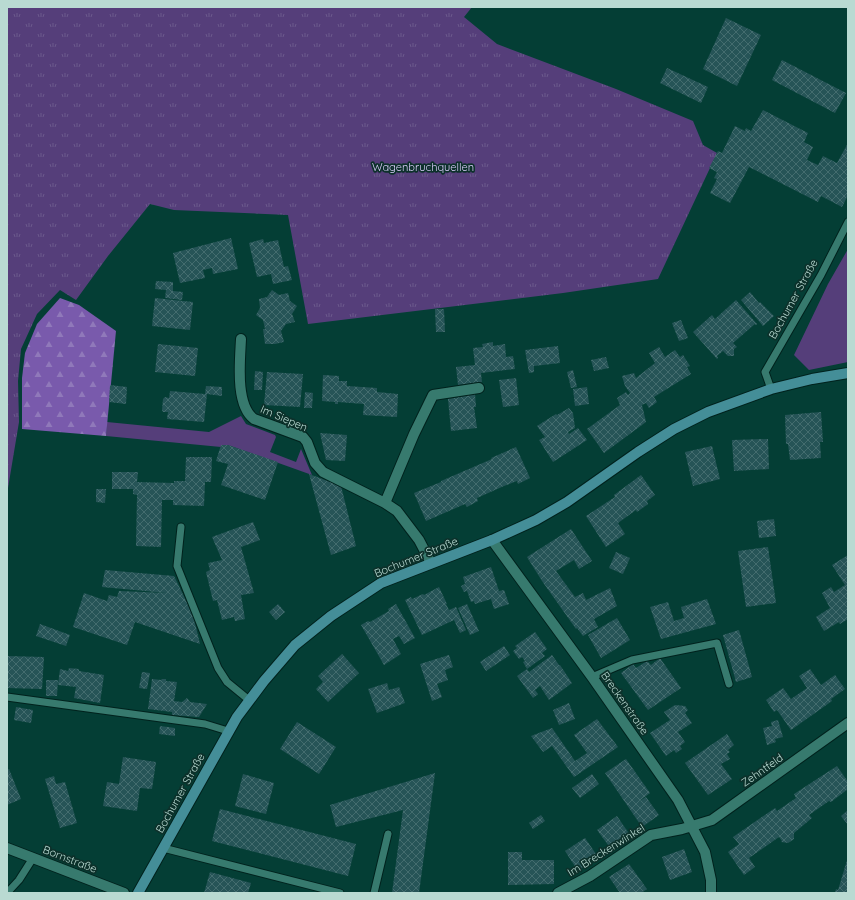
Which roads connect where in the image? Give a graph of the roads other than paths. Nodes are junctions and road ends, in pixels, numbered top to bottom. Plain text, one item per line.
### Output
1 (848, 222) edge
2 (240, 340) dead end
3 (848, 373) edge
4 (479, 388) dead end
5 (771, 389) junction
6 (385, 503) junction
7 (181, 526) dead end
8 (492, 540) junction
9 (432, 563) junction
10 (592, 677) junction
11 (729, 684) dead end
12 (7, 697) edge
13 (249, 700) junction
14 (846, 728) edge
15 (228, 731) junction
16 (692, 826) junction
17 (388, 834) dead end
18 (7, 848) edge
19 (163, 848) junction
20 (33, 858) junction
21 (336, 892) edge
22 (7, 893) edge
23 (124, 893) edge
24 (138, 893) edge
25 (374, 893) edge
26 (558, 893) edge
27 (711, 893) edge

1 - 5 lane, Bochumer Straße
2 - 6 street, Im Siepen
3 - 5 main road, Bochumer Straße
4 - 6 street
5 - 8 main road, Bochumer Straße
6 - 9 street, Im Siepen
7 - 13 lane
8 - 9 main road, Bochumer Straße
8 - 10 street, Breckenstraße
9 - 13 main road, Bochumer Straße
10 - 11 lane
10 - 16 street, Breckenstraße
12 - 15 lane
13 - 15 main road, Bochumer Straße
14 - 16 street, Zehntfeld
15 - 19 main road, Bochumer Straße
16 - 26 street, Im Breckenwinkel
16 - 27 street, Breckenstraße
17 - 25 lane
18 - 20 street, Bornstraße
19 - 21 lane
19 - 24 main road, Bochumer Straße
20 - 22 lane
20 - 23 street, Bornstraße

